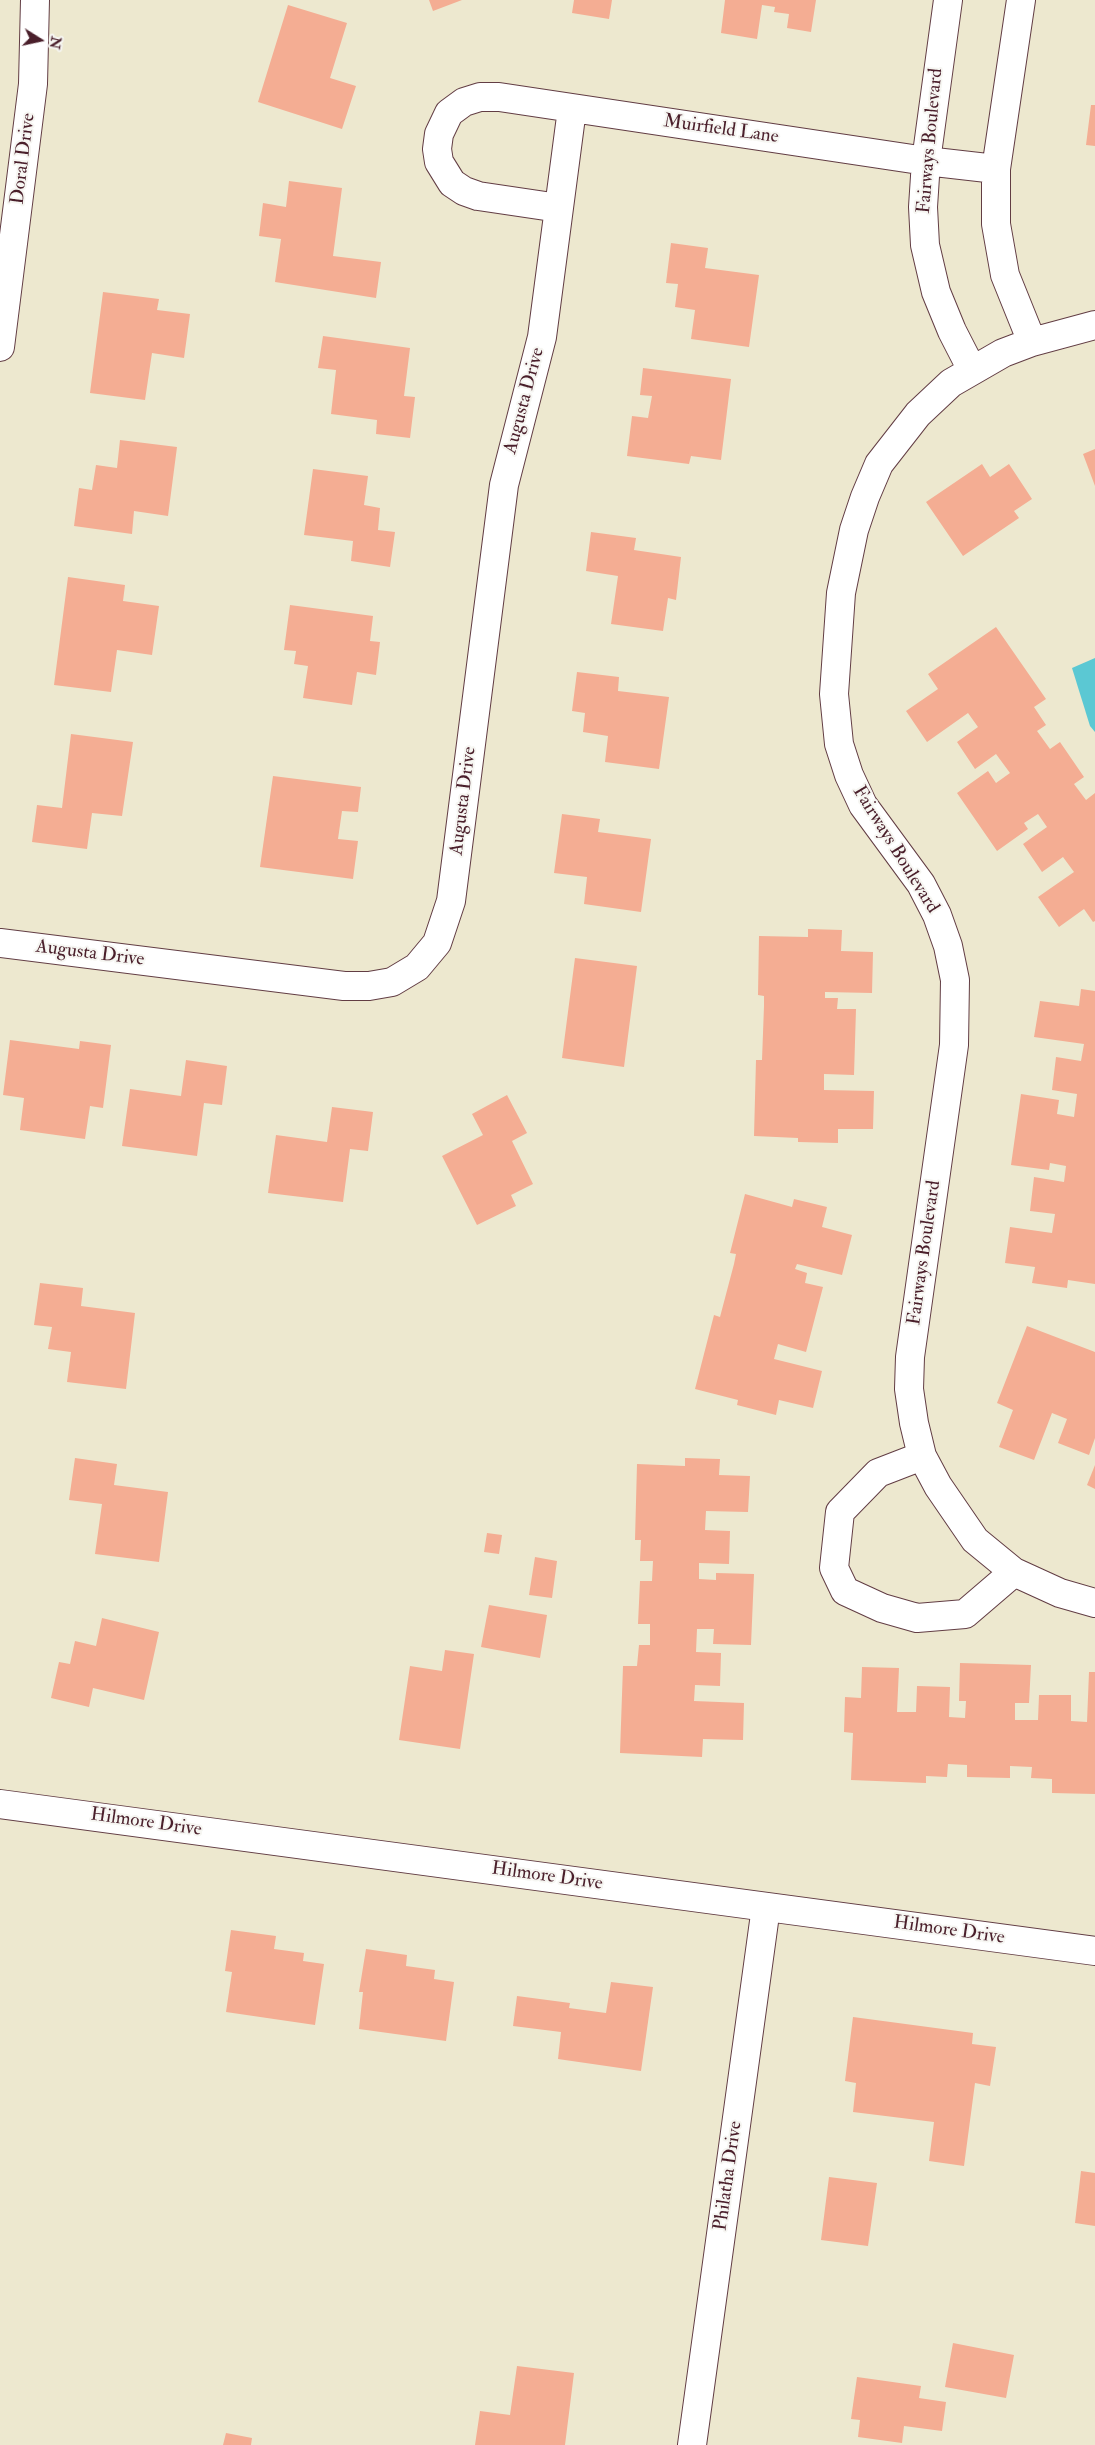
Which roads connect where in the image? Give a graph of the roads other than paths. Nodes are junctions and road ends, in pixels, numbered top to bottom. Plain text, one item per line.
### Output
1 (35, 0) edge
2 (948, 0) edge
3 (1021, 0) edge
4 (572, 108) junction
5 (926, 161) junction
6 (996, 169) junction
7 (559, 208) junction
8 (1095, 325) edge
9 (1032, 342) junction
10 (0, 347) edge
11 (972, 370) junction
12 (0, 943) edge
13 (922, 1456) junction
14 (1014, 1572) junction
15 (1095, 1603) edge
16 (0, 1804) edge
17 (766, 1907) junction
18 (1095, 1951) edge
19 (692, 2445) edge

1 - 10 street, Doral Drive
2 - 5 street, Fairways Boulevard
3 - 6 street
4 - 5 street, Muirfield Lane
4 - 7 street, Augusta Drive
4 - 7 street, Muirfield Lane
5 - 6 street, Muirfield Lane
5 - 11 street, Fairways Boulevard
6 - 9 street
7 - 12 street, Augusta Drive
8 - 9 street
9 - 11 street
11 - 13 street, Fairways Boulevard
13 - 14 street, Fairways Boulevard
13 - 14 street
14 - 15 street, Fairways Boulevard
16 - 17 street, Hilmore Drive
17 - 18 street, Hilmore Drive
17 - 19 street, Philatha Drive

